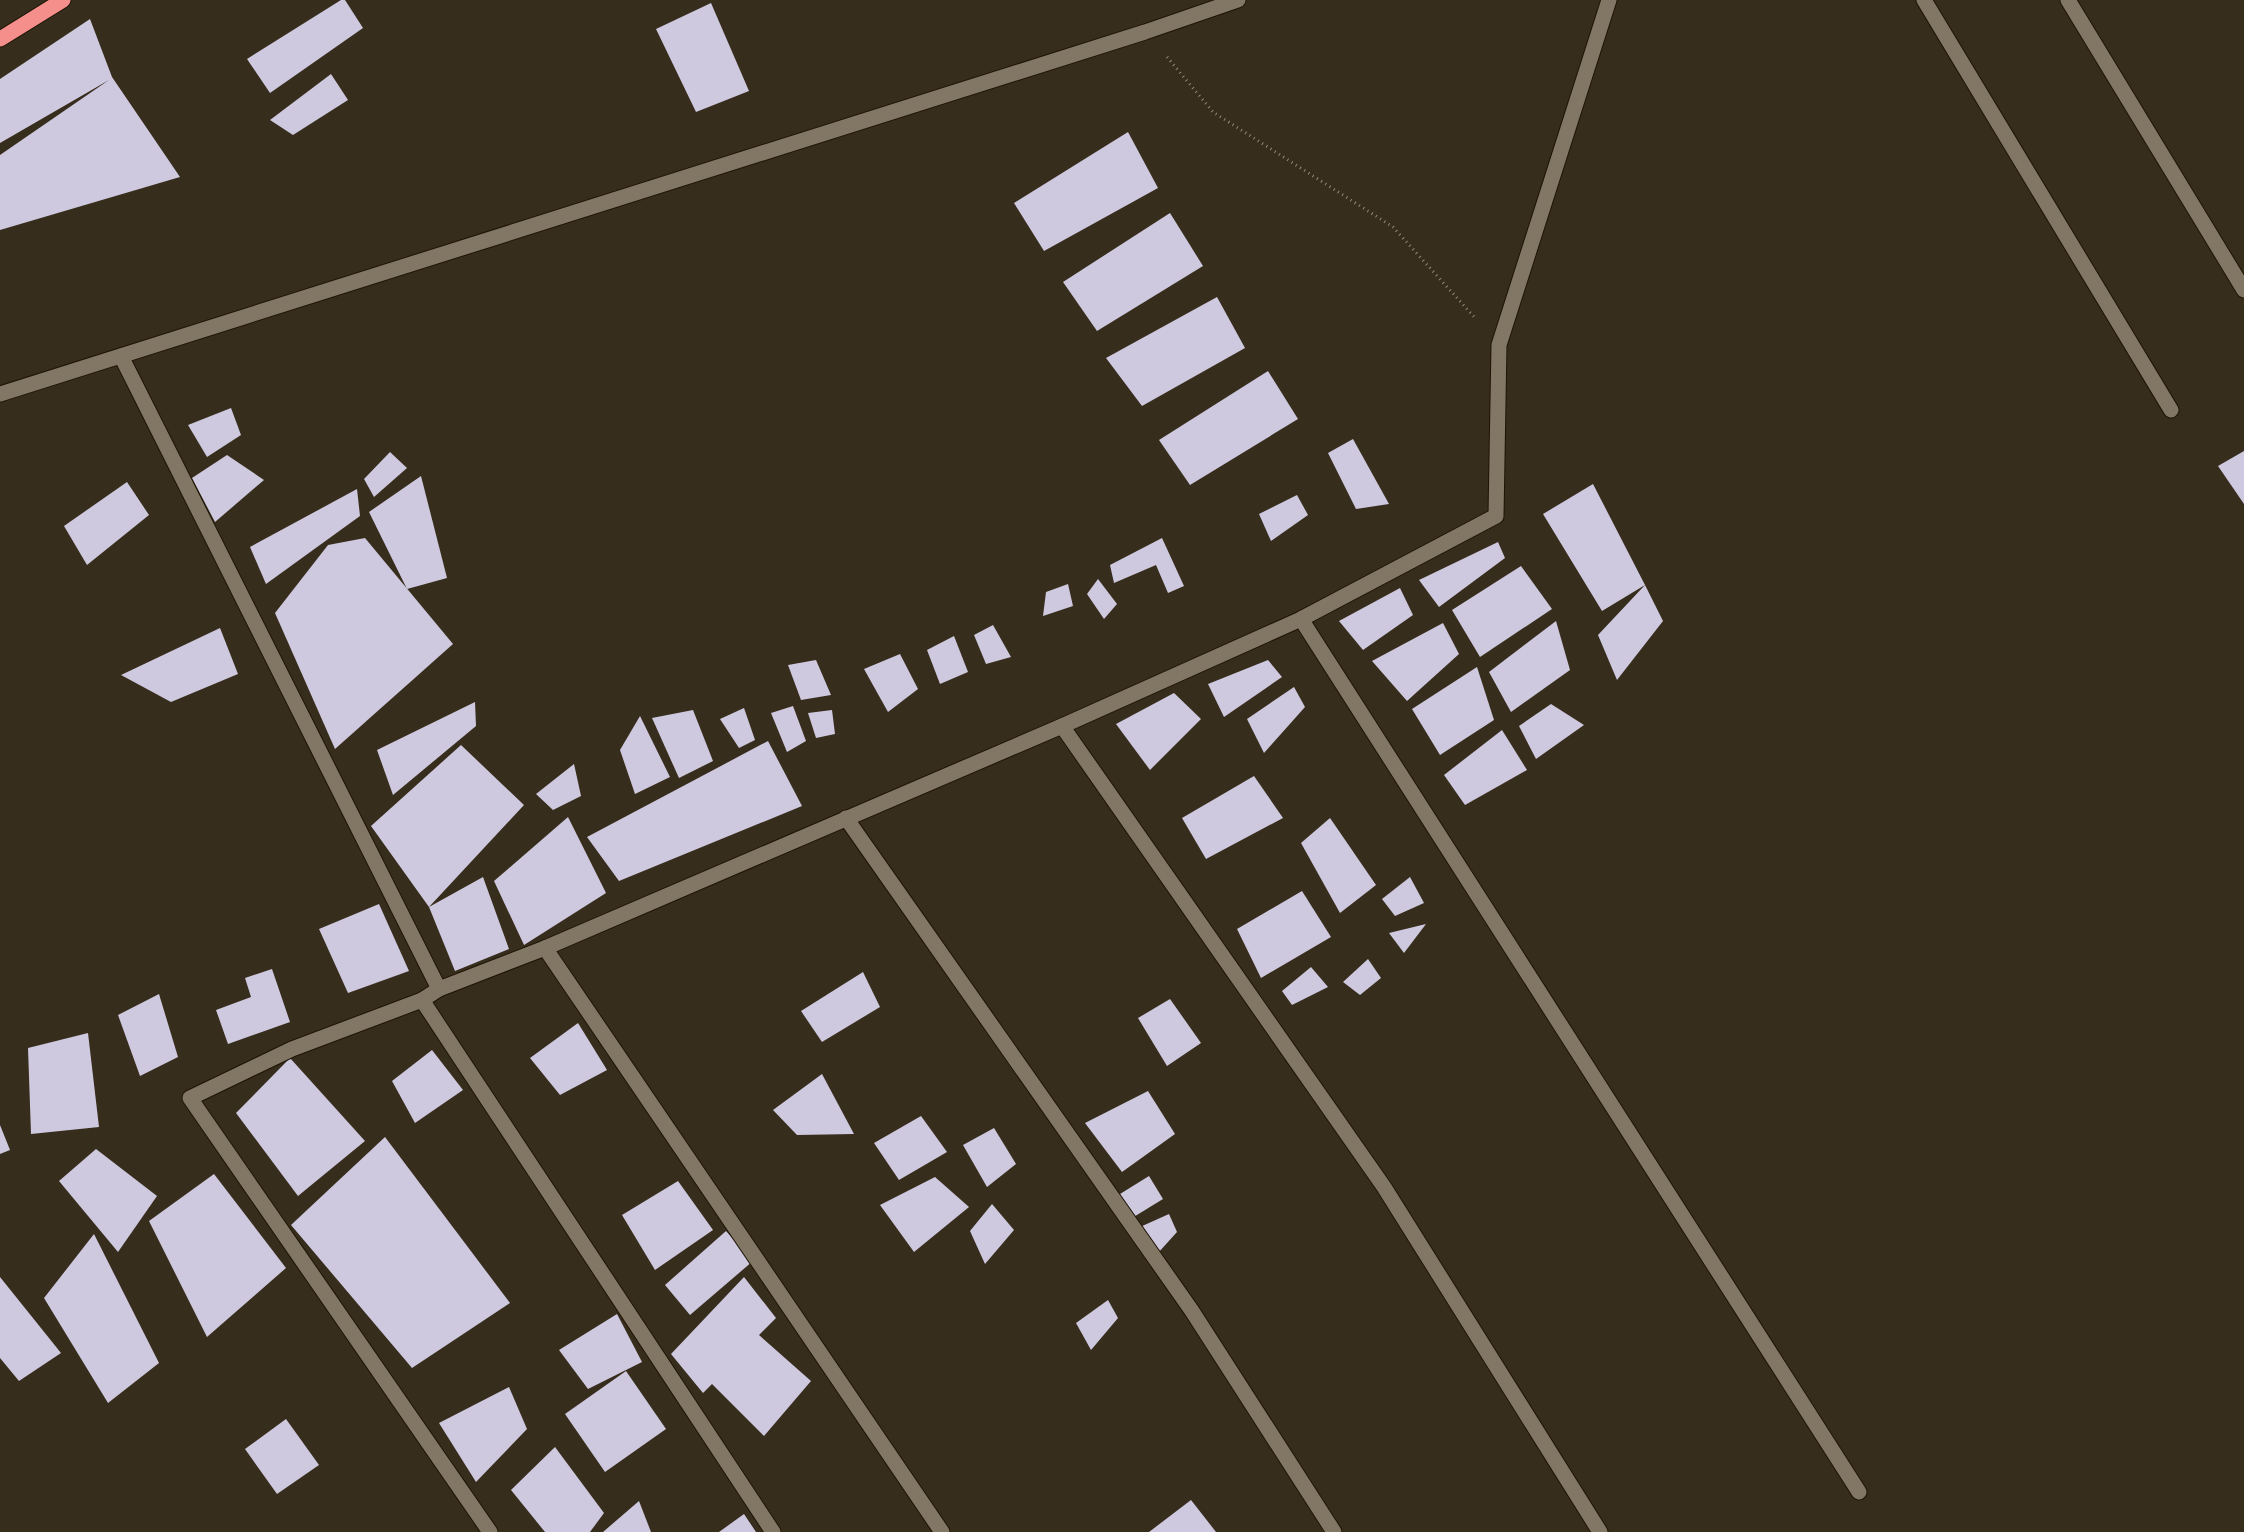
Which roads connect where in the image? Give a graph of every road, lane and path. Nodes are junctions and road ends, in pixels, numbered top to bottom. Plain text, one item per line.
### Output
1 (63, 0) edge
2 (1238, 0) edge
3 (1609, 0) edge
4 (1924, 0) edge
5 (2068, 0) edge
6 (1146, 32) junction
7 (0, 39) edge
8 (2244, 290) edge
9 (1499, 346) junction
10 (121, 356) junction
11 (0, 394) edge
12 (2171, 410) dead end
13 (1301, 619) junction
14 (1062, 726) junction
15 (846, 818) junction
16 (546, 948) junction
17 (439, 989) junction
18 (422, 1000) junction
19 (1859, 1492) dead end
20 (490, 1532) edge
21 (773, 1532) edge
22 (942, 1532) edge
23 (1334, 1532) edge
24 (1600, 1532) edge

1 - 7 highway
2 - 6 street
3 - 9 street
4 - 12 street
5 - 8 street
6 - 9 path
6 - 10 street
9 - 13 street
10 - 11 street
10 - 17 street
13 - 14 street
13 - 19 street
14 - 15 street
14 - 24 street
15 - 16 street
15 - 23 street
16 - 17 street
16 - 22 street
17 - 18 street
18 - 20 street
18 - 21 street

